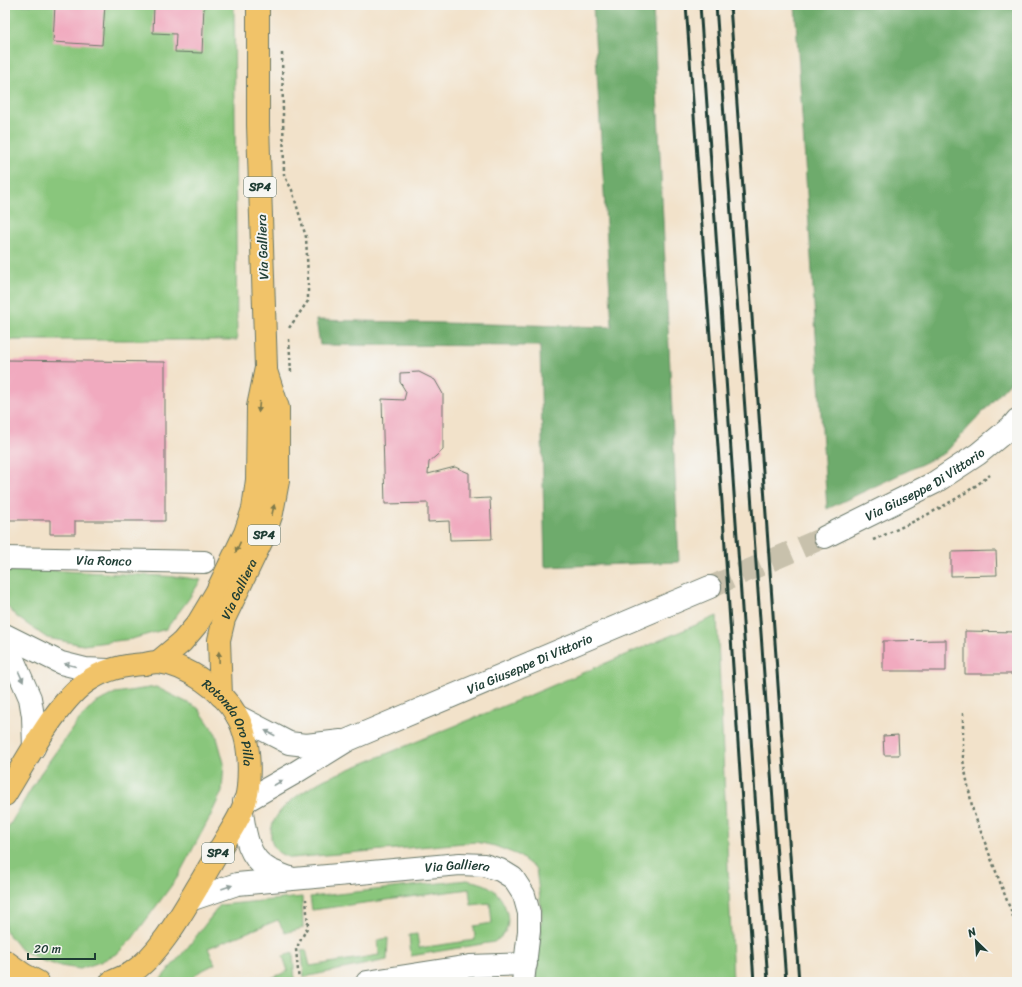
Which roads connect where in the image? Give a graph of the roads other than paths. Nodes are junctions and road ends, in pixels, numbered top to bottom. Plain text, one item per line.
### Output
1 (258, 5) edge
2 (266, 368) junction
3 (1017, 420) edge
4 (825, 537) tunnel mouth
5 (5, 558) edge
6 (204, 562) dead end
7 (710, 587) tunnel mouth
8 (5, 635) edge
9 (5, 641) edge
10 (158, 662) junction
11 (108, 670) junction
12 (221, 696) junction
13 (237, 716) junction
14 (348, 740) junction
15 (34, 748) junction
16 (5, 795) edge
17 (243, 807) junction
18 (299, 885) junction
19 (190, 900) junction
20 (5, 961) edge
21 (525, 973) edge
22 (38, 982) edge
23 (111, 982) edge
24 (367, 982) edge

1 - 2 main road, Via Galliera / SP4
2 -> 10 main road, Via Galliera / SP4
12 -> 2 main road, Via Galliera / SP4
3 - 4 street, Via Giuseppe Di Vittorio
5 - 6 street, Via Ronco
7 - 14 street, Via Giuseppe Di Vittorio
11 -> 8 street
9 -> 15 street
10 - 11 main road, Rotonda Oro Pilla / SP4
10 - 12 main road, Rotonda Oro Pilla / SP4
11 - 15 main road, Rotonda Oro Pilla / SP4
12 - 13 main road, Rotonda Oro Pilla / SP4
14 -> 13 street, Via Giuseppe Di Vittorio
13 - 17 main road, Rotonda Oro Pilla / SP4
17 -> 14 street, Via Giuseppe Di Vittorio
15 - 16 main road, Rotonda Oro Pilla / SP4
17 - 18 street, Via Galliera
17 - 19 main road, Rotonda Oro Pilla / SP4
19 -> 18 street, Via Galliera
18 - 21 street, Via Galliera
19 - 23 main road, Rotonda Oro Pilla / SP4
20 - 22 main road
21 - 24 street

